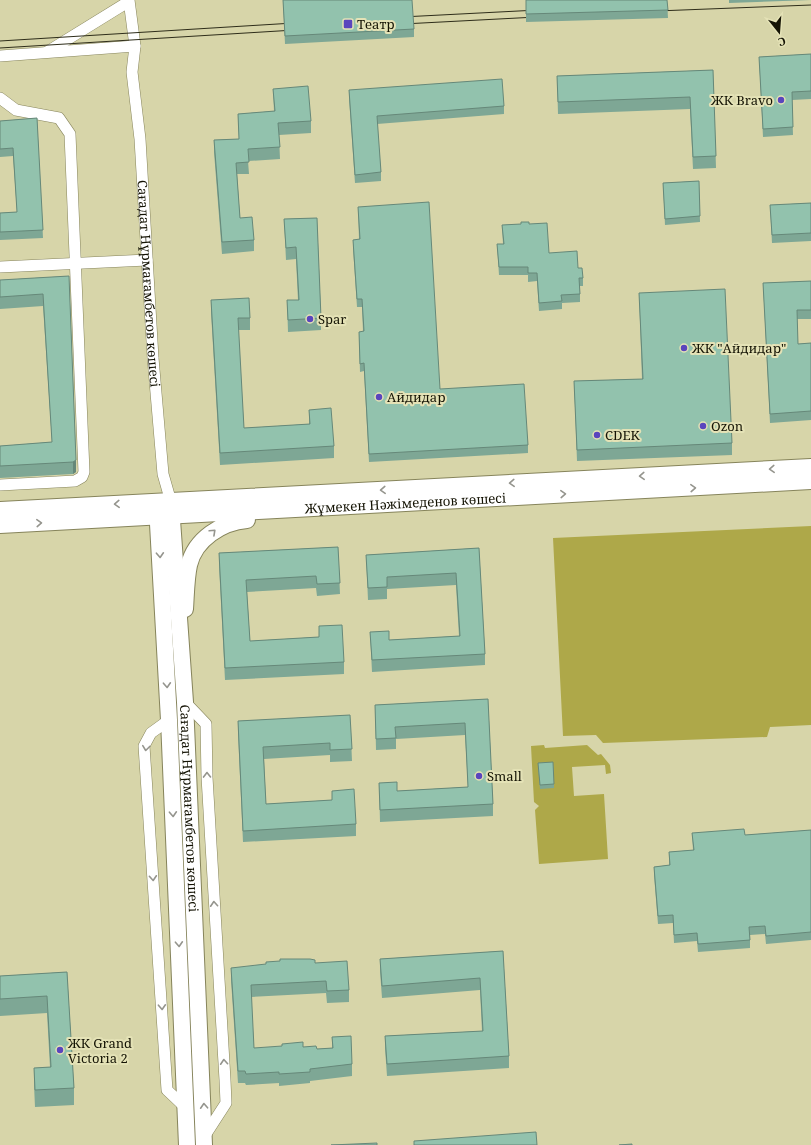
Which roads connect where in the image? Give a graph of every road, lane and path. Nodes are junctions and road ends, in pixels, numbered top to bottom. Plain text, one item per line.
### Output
1 (128, 1) edge
2 (135, 46) junction
3 (44, 54) junction
4 (0, 56) edge
5 (0, 98) edge
6 (147, 260) junction
7 (75, 264) junction
8 (0, 267) edge
9 (811, 467) edge
10 (811, 482) edge
11 (0, 485) edge
12 (315, 507) junction
13 (164, 509) junction
14 (0, 510) edge
15 (0, 525) edge
16 (182, 674) junction
17 (185, 702) junction
18 (169, 720) junction
19 (186, 1108) junction
20 (204, 1141) edge
21 (187, 1145) edge

1 - 2 street, Сағадат Нұрмағамбетов көшесі
1 - 3 street
2 - 3 street
2 - 6 street, Сағадат Нұрмағамбетов көшесі
3 - 4 street
5 - 7 street
6 - 7 street
6 - 13 street, Сағадат Нұрмағамбетов көшесі
7 - 8 street
7 - 11 street
9 -> 13 main road, Жұмекен Нәжімеденов көшесі
12 -> 10 main road, Жұмекен Нәжімеденов көшесі
12 - 13 main road, Жұмекен Нәжімеденов көшесі
16 -> 12 main road
13 -> 14 main road, Жұмекен Нәжімеденов көшесі
15 -> 13 main road, Жұмекен Нәжімеденов көшесі
13 - 16 main road, Сағадат Нұрмағамбетов көшесі
13 -> 18 main road, Сағадат Нұрмағамбетов көшесі
16 - 17 main road, Сағадат Нұрмағамбетов көшесі
20 -> 17 main road, Сағадат Нұрмағамбетов көшесі
20 -> 17 street
18 -> 19 main road, Сағадат Нұрмағамбетов көшесі
18 -> 19 street
19 - 21 main road, Сағадат Нұрмағамбетов көшесі

